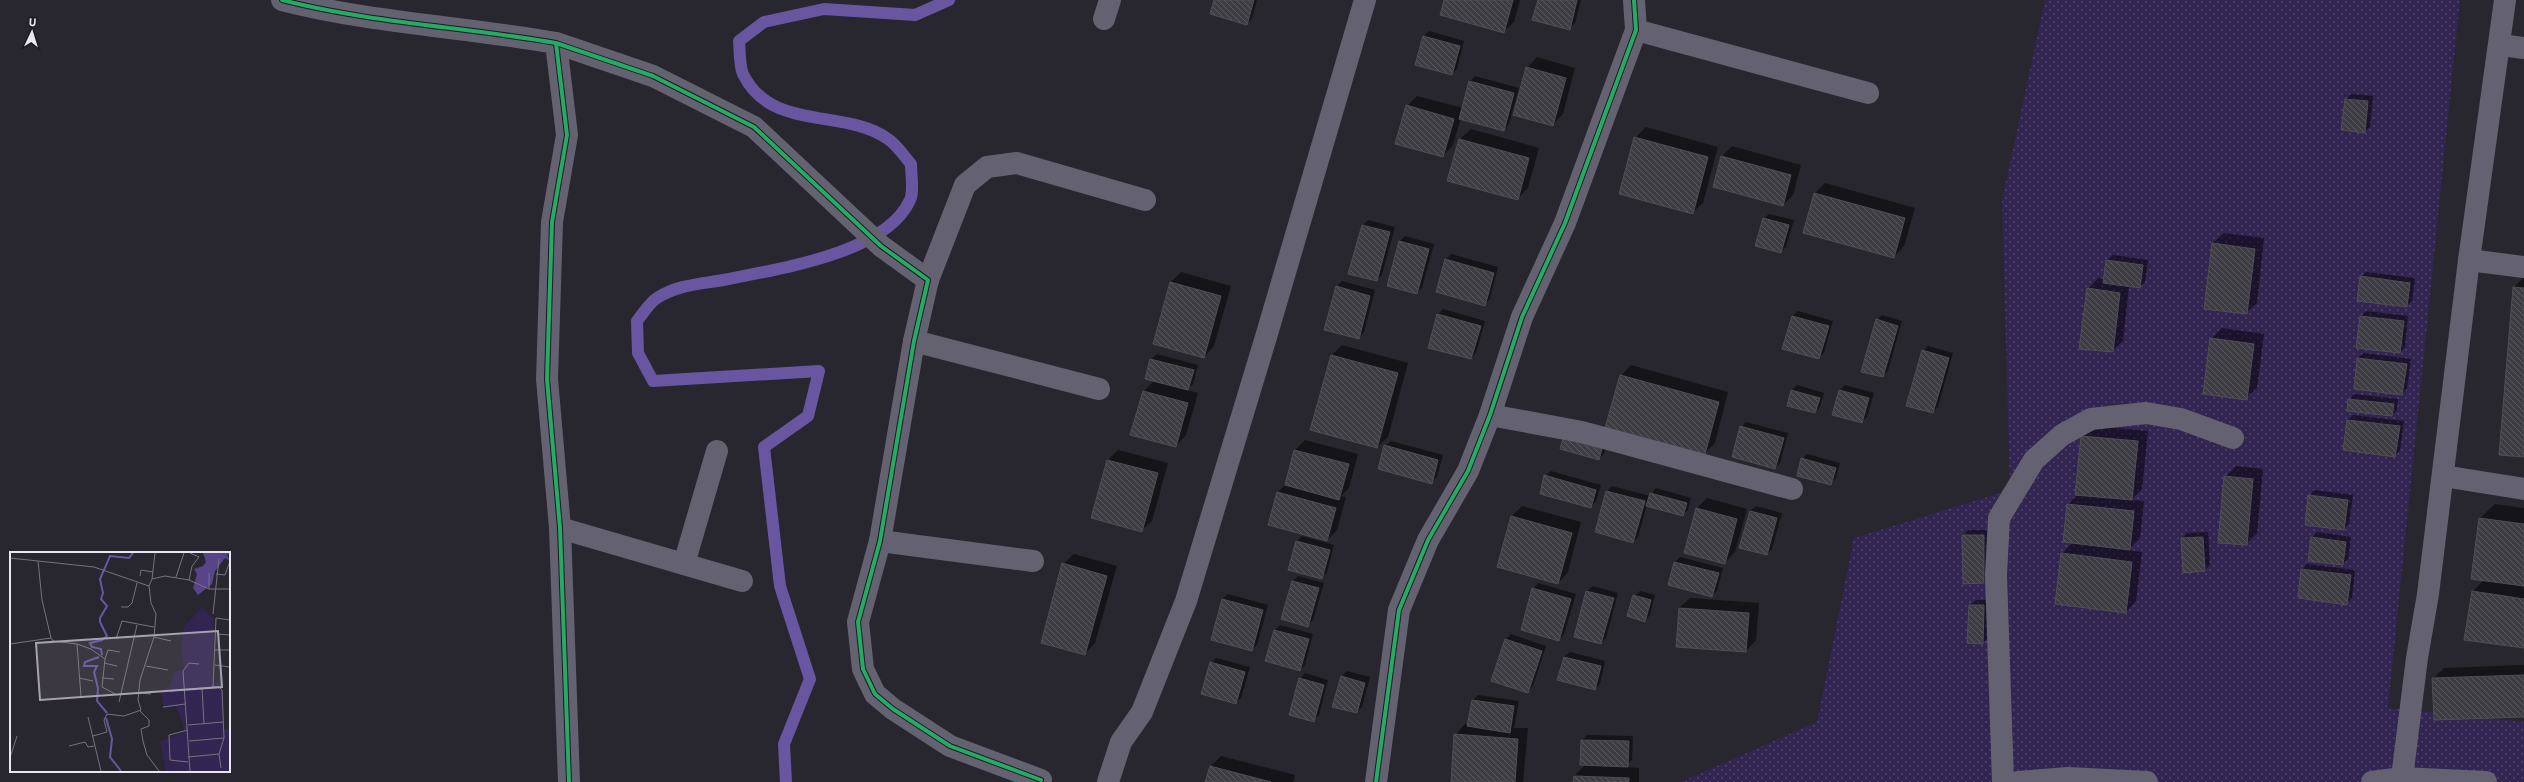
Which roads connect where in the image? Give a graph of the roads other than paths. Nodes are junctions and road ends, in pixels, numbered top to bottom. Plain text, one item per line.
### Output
1 (282, 0) edge
2 (1364, 0) edge
3 (1634, 0) edge
4 (2505, 0) edge
5 (1636, 30) junction
6 (556, 43) junction
7 (2501, 45) junction
8 (2524, 48) edge
9 (1868, 93) dead end
10 (1145, 200) dead end
11 (2469, 260) junction
12 (2524, 267) edge
13 (928, 280) junction
14 (914, 341) junction
15 (1099, 389) dead end
16 (1490, 415) junction
17 (2233, 438) dead end
18 (717, 451) dead end
19 (2443, 476) junction
20 (1792, 489) dead end
21 (2524, 489) edge
22 (560, 528) junction
23 (880, 541) junction
24 (1033, 561) dead end
25 (684, 564) junction
26 (742, 581) dead end
27 (2402, 778) junction
28 (1041, 780) dead end
29 (569, 782) edge
30 (1108, 782) edge
31 (1376, 782) edge
32 (2003, 782) edge
33 (2018, 782) edge
34 (2147, 782) edge
35 (2372, 782) edge
36 (2486, 782) edge

1 - 6 street
2 - 30 street
3 - 5 street
4 - 7 street
5 - 9 street
5 - 16 street
6 - 13 street
6 - 22 street
7 - 8 street
7 - 11 street
10 - 13 street
11 - 12 street
11 - 19 street
13 - 14 street
14 - 15 street
14 - 23 street
16 - 20 street
16 - 31 street
17 - 32 street
18 - 25 street
19 - 21 street
19 - 27 street
22 - 25 street
22 - 29 street
23 - 24 street
23 - 28 street
25 - 26 street
27 - 35 street
27 - 36 street
33 - 34 street

